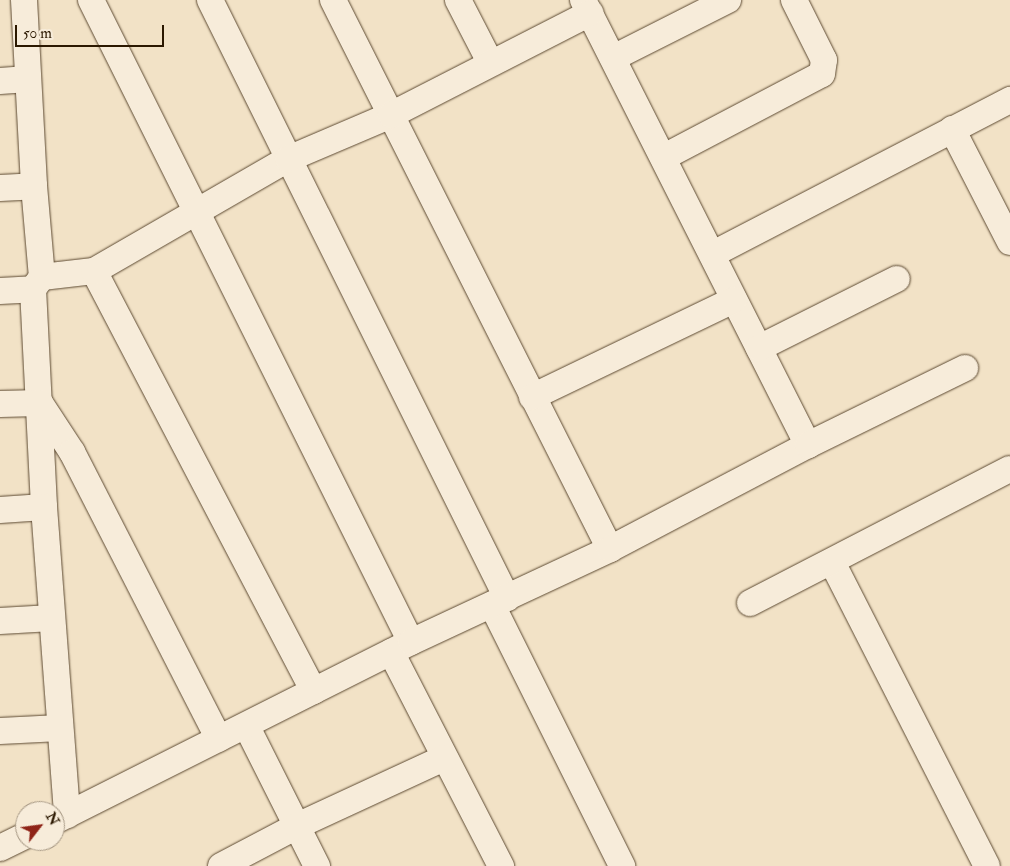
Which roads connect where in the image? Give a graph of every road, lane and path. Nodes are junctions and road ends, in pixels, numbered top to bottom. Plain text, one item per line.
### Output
1 (24, 0) edge
2 (91, 0) edge
3 (210, 0) edge
4 (333, 0) edge
5 (458, 0) edge
6 (728, 0) edge
7 (794, 0) edge
8 (586, 7) edge
9 (613, 58) junction
10 (490, 62) junction
11 (28, 79) junction
12 (0, 81) edge
13 (1010, 100) edge
14 (391, 114) junction
15 (952, 129) junction
16 (664, 157) junction
17 (288, 159) junction
18 (34, 186) junction
19 (0, 188) edge
20 (196, 209) junction
21 (1010, 242) edge
22 (713, 254) junction
23 (94, 271) junction
24 (898, 279) dead end
25 (37, 283) junction
26 (0, 291) edge
27 (734, 300) junction
28 (760, 348) junction
29 (965, 368) dead end
30 (532, 397) junction
31 (40, 403) junction
32 (0, 404) edge
33 (808, 445) junction
34 (1010, 469) edge
35 (44, 507) junction
36 (0, 510) edge
37 (610, 549) junction
38 (832, 562) junction
39 (499, 602) junction
40 (750, 604) dead end
41 (52, 618) junction
42 (0, 621) edge
43 (401, 647) junction
44 (314, 692) junction
45 (247, 727) junction
46 (60, 728) junction
47 (0, 731) edge
48 (219, 739) junction
49 (444, 758) junction
50 (61, 801) edge
51 (65, 816) edge
52 (297, 826) junction
53 (15, 841) edge
54 (0, 848) edge
55 (222, 866) edge
56 (317, 866) edge
57 (501, 866) edge
58 (622, 866) edge
59 (987, 866) edge

1 - 11 street
2 - 20 street
3 - 17 street
4 - 14 street
5 - 10 street
6 - 9 street
7 - 16 street
8 - 9 street
8 - 10 street
9 - 16 street
10 - 14 street
11 - 12 street
11 - 18 street
13 - 15 street
14 - 17 street
14 - 30 street
15 - 21 street
15 - 22 street
16 - 22 street
17 - 20 street
17 - 39 street
18 - 19 street
18 - 25 street
20 - 23 street
20 - 43 street
22 - 27 street
23 - 25 street
23 - 44 street
24 - 28 street
25 - 26 street
25 - 31 street
27 - 28 street
27 - 30 street
28 - 33 street
29 - 33 street
30 - 37 street
31 - 32 street
31 - 35 street
31 - 48 street
33 - 37 street
34 - 38 street
35 - 36 street
35 - 41 street
37 - 39 street
38 - 40 street
38 - 59 street
39 - 43 street
39 - 58 street
41 - 42 street
41 - 46 street
43 - 44 street
43 - 49 street
44 - 45 street
45 - 48 street
45 - 52 street
46 - 47 street
46 - 50 street
48 - 51 street
49 - 52 street
49 - 57 street
52 - 55 street
52 - 56 street
53 - 54 street

